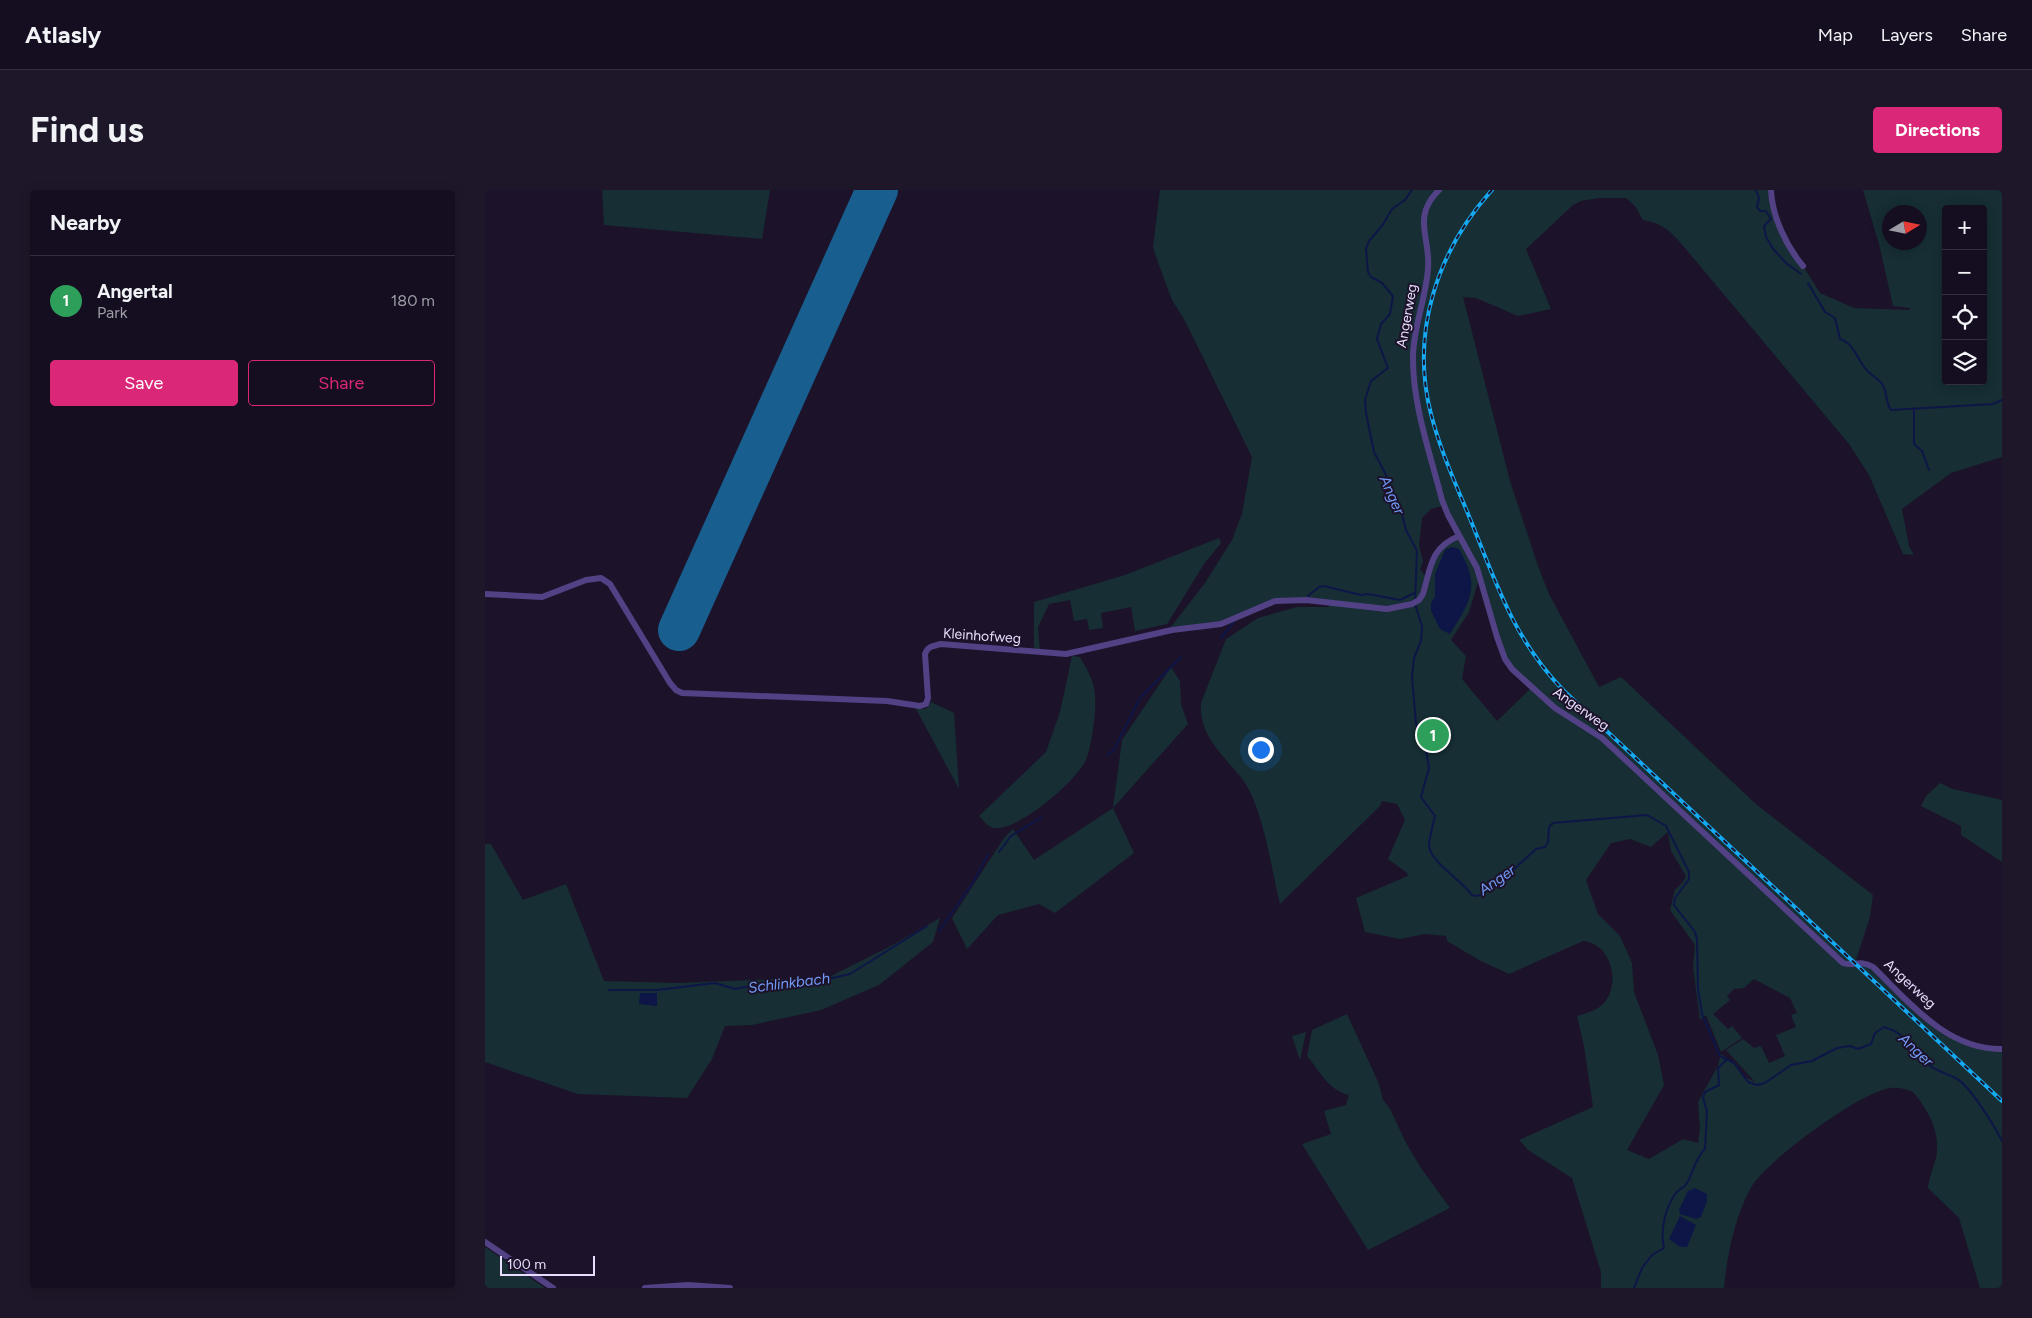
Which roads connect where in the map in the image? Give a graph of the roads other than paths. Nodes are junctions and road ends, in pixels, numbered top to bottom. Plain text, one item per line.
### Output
1 (1439, 190) edge
2 (1771, 190) edge
3 (1803, 266) dead end
4 (1459, 536) junction
5 (485, 594) edge
6 (2002, 1049) edge
7 (485, 1242) edge
8 (553, 1288) edge
9 (645, 1288) edge
10 (730, 1288) edge

1 - 4 street, Angerweg
2 - 3 street
4 - 5 street, Kleinhofweg
4 - 6 street, Angerweg
7 - 8 street
9 - 10 street

